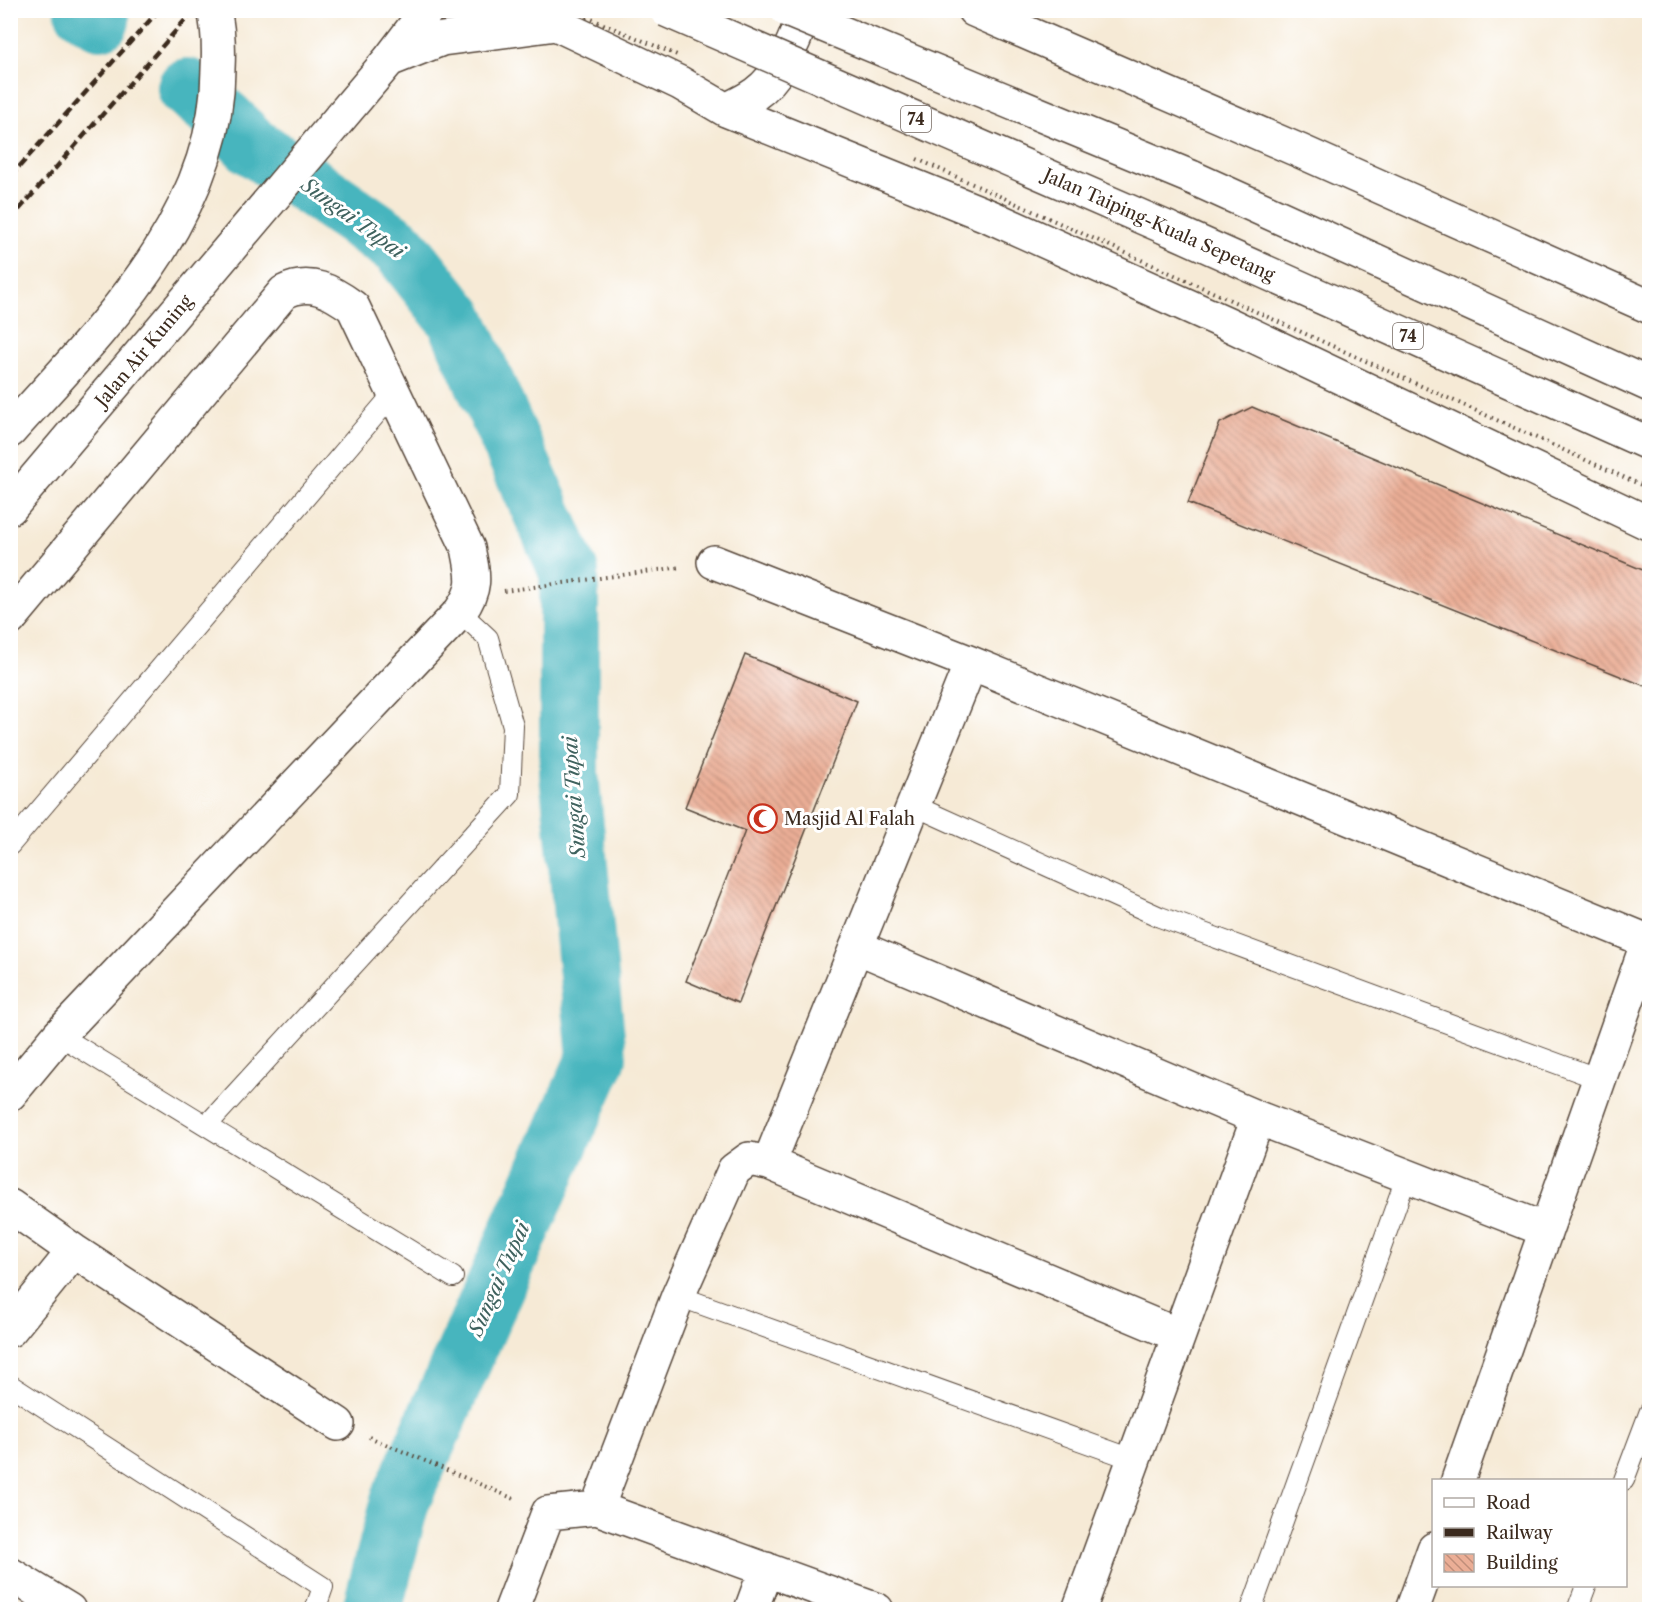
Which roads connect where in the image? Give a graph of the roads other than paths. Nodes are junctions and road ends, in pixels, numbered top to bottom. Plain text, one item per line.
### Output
1 (214, 10) edge
2 (427, 10) edge
3 (666, 10) edge
4 (787, 10) edge
5 (805, 10) edge
6 (974, 10) edge
7 (556, 15) edge
8 (389, 60) junction
9 (726, 110) junction
10 (1650, 307) edge
11 (1650, 385) edge
12 (394, 393) junction
13 (10, 430) edge
14 (1650, 444) edge
15 (10, 508) edge
16 (1650, 524) edge
17 (714, 562) dead end
18 (466, 603) junction
19 (10, 620) edge
20 (971, 663) junction
21 (915, 806) junction
22 (10, 845) edge
23 (1649, 942) edge
24 (857, 947) junction
25 (59, 1035) junction
26 (1599, 1079) junction
27 (10, 1094) edge
28 (1258, 1118) junction
29 (207, 1125) junction
30 (769, 1162) junction
31 (1406, 1178) junction
32 (10, 1206) edge
33 (1546, 1230) junction
34 (75, 1251) junction
35 (453, 1277) dead end
36 (678, 1296) junction
37 (10, 1330) edge
38 (1178, 1335) junction
39 (10, 1385) edge
40 (1650, 1411) edge
41 (351, 1430) road end
42 (1135, 1460) junction
43 (1458, 1479) edge
44 (1624, 1479) edge
45 (597, 1508) junction
46 (1432, 1555) edge
47 (766, 1569) junction
48 (10, 1574) edge
49 (1586, 1587) edge
50 (69, 1610) edge
51 (315, 1610) edge
52 (511, 1610) edge
53 (751, 1610) edge
54 (877, 1610) edge
55 (1079, 1610) edge
56 (1251, 1610) edge
57 (1412, 1610) edge
58 (1577, 1610) edge

1 - 13 street
2 - 8 street, Jalan Air Kuning
3 - 14 street, Jalan Taiping-Kuala Sepetang / 74, bridge
4 - 11 street, bridge
5 - 9 street
6 - 10 street
7 - 8 street
7 - 9 street
8 - 15 street, Jalan Air Kuning
9 - 16 street
12 - 18 street
12 - 19 street
12 - 22 lane
17 - 20 street
18 - 25 street
18 - 29 lane
20 - 21 street
20 - 23 street
21 - 24 street
21 - 26 lane
23 - 26 street
24 - 28 street
24 - 30 street
25 - 27 street
25 - 29 lane
26 - 33 street
28 - 31 street
28 - 38 street
29 - 35 lane
30 - 36 street
30 - 38 street
31 - 33 street
31 - 56 lane
32 - 34 street
33 - 43 street
34 - 37 street
34 - 41 street
36 - 42 lane
36 - 45 street
38 - 42 street
39 - 51 lane
40 - 44 lane
42 - 55 street
45 - 47 street
45 - 52 street
46 - 57 street
47 - 53 street
47 - 54 street
48 - 50 street
49 - 58 lane

